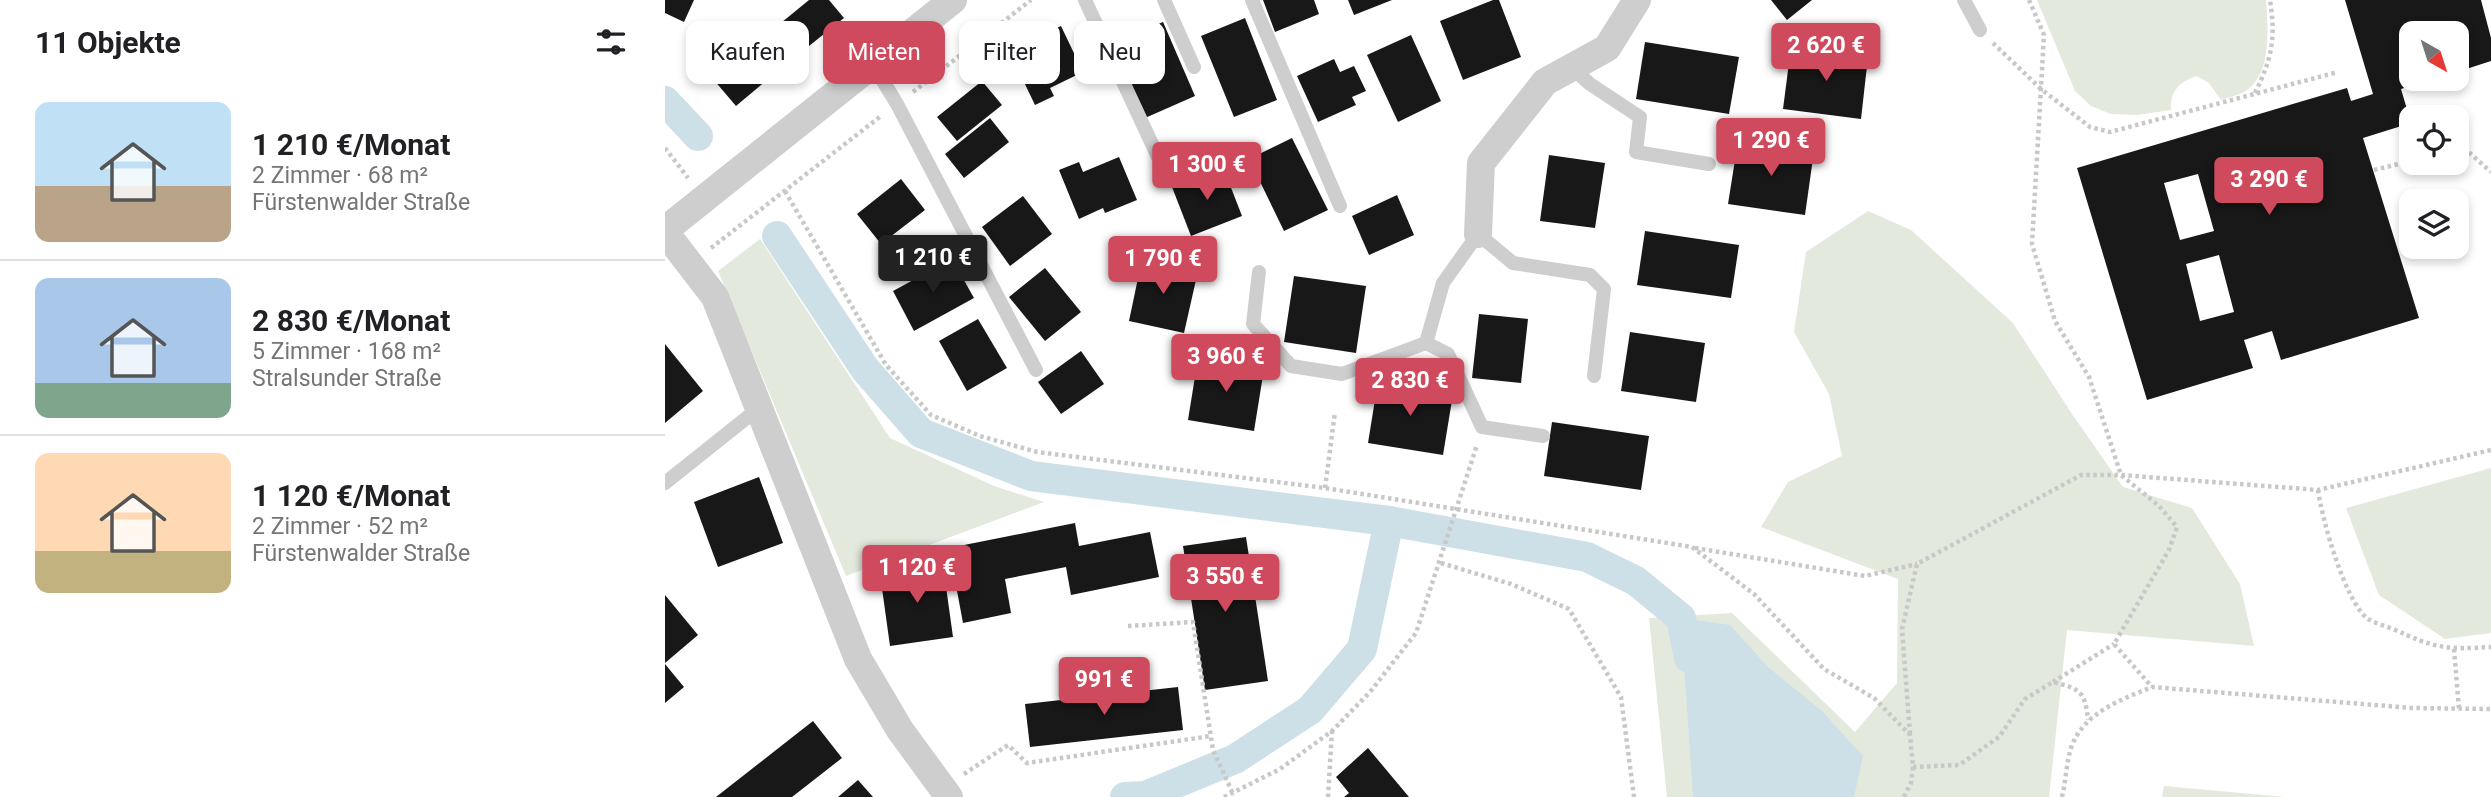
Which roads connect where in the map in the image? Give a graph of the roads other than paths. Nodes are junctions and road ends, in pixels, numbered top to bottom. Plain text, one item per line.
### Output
1 (953, 0) edge
2 (1086, 0) edge
3 (1164, 0) edge
4 (1252, 0) edge
5 (1637, 0) edge
6 (1964, 0) edge
7 (926, 21) edge
8 (1980, 30) road end
9 (1571, 66) junction
10 (1194, 67) dead end
11 (848, 84) edge
12 (886, 84) edge
13 (1158, 157) dead end
14 (1709, 164) dead end
15 (1339, 206) dead end
16 (665, 231) edge
17 (1478, 234) junction
18 (1259, 272) dead end
19 (1426, 343) junction
20 (1036, 370) dead end
21 (1594, 376) dead end
22 (759, 408) junction
23 (1543, 436) dead end
24 (665, 484) edge
25 (946, 793) edge

1 - 7 street
2 - 13 lane
3 - 10 lane
4 - 15 lane
5 - 9 street
6 - 8 lane
9 - 14 lane
9 - 17 street
11 - 16 street
12 - 20 lane
16 - 22 street
17 - 19 lane
17 - 21 lane
18 - 19 lane
19 - 23 lane
22 - 24 lane
22 - 25 street

